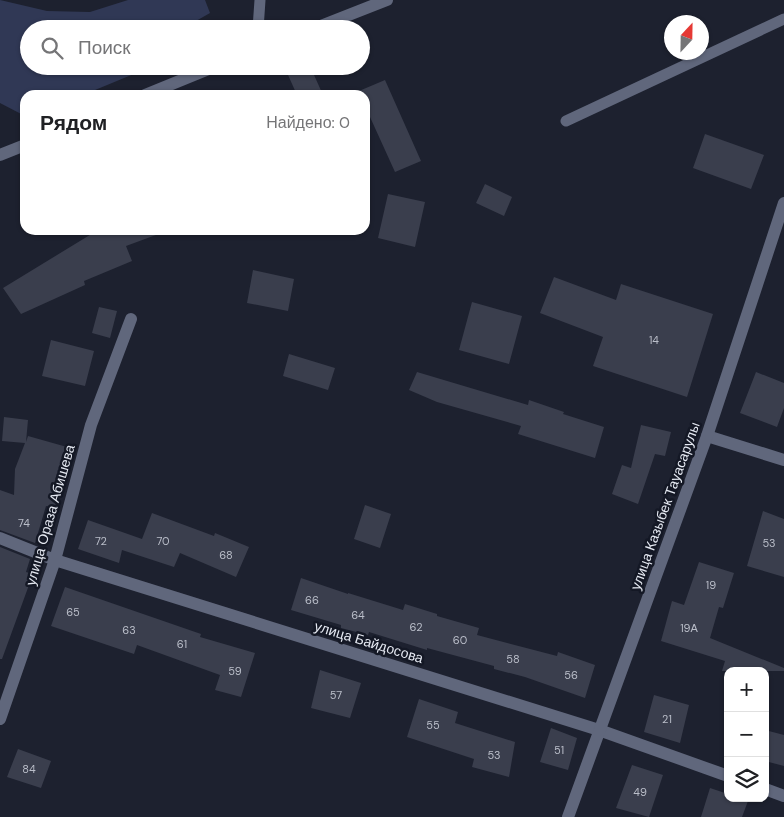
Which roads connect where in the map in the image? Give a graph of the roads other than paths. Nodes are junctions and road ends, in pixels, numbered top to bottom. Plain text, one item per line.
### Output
1 (260, 0) edge
2 (386, 0) edge
3 (784, 19) edge
4 (259, 20) edge
5 (336, 20) edge
6 (194, 75) edge
7 (157, 90) edge
8 (566, 121) dead end
9 (20, 147) edge
10 (0, 155) edge
11 (784, 203) edge
12 (131, 319) dead end
13 (707, 436) junction
14 (784, 460) edge
15 (0, 538) edge
16 (55, 560) junction
17 (0, 720) edge
18 (599, 730) junction
19 (724, 775) edge
20 (769, 791) edge
21 (784, 796) edge
22 (568, 817) edge

1 - 4 lane
2 - 5 street
3 - 8 lane
6 - 7 street
9 - 10 street
11 - 13 street, улица Казыбек Тауасарулы
12 - 16 street, улица Ораза Абишева
13 - 14 street
13 - 18 street, улица Казыбек Тауасарулы
15 - 16 street, улица Байдосова
16 - 17 street, улица Ораза Абишева
16 - 18 street, улица Байдосова
18 - 19 street, улица Байдосова
18 - 22 street, улица Казыбек Тауасарулы
20 - 21 street

